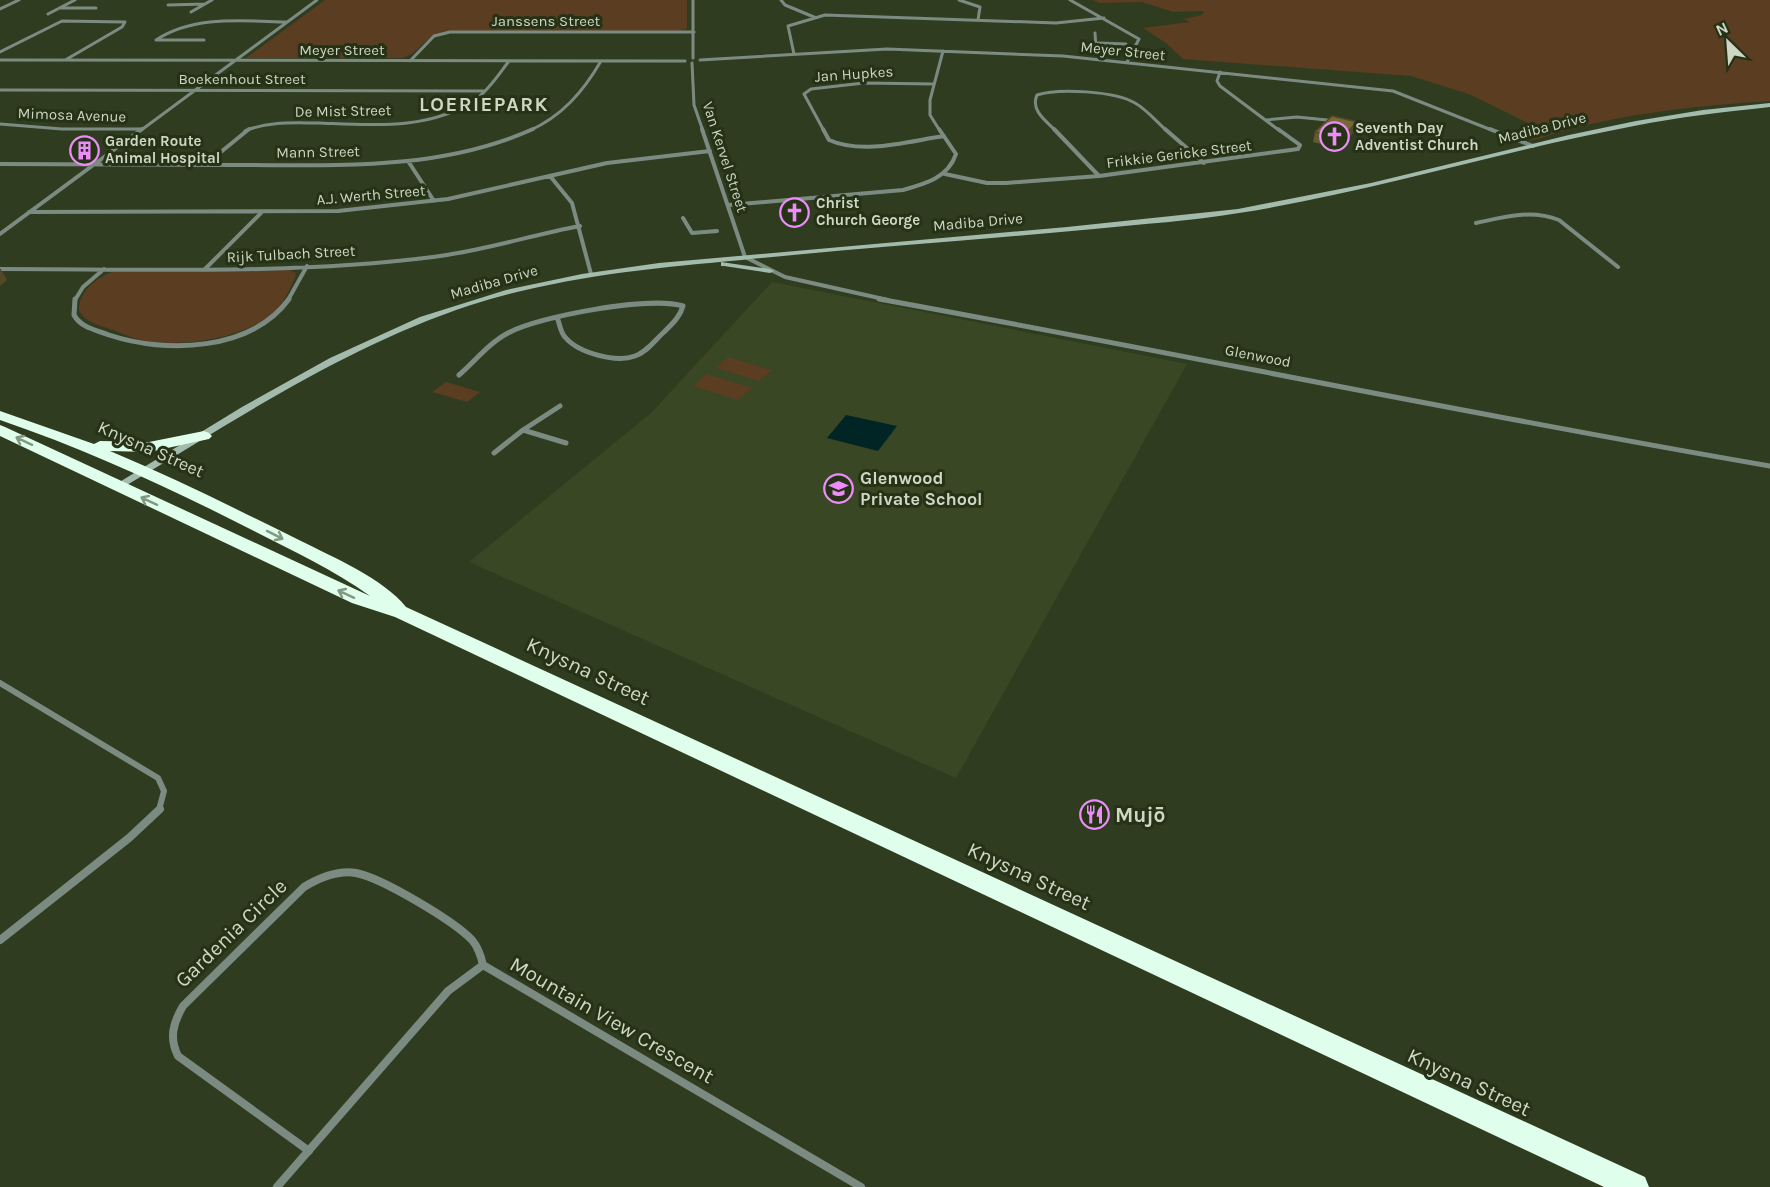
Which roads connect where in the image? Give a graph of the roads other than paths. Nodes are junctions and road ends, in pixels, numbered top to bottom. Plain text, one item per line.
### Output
1 (18, 0) edge
2 (75, 0) edge
3 (212, 0) edge
4 (317, 0) edge
5 (693, 0) edge
6 (781, 0) edge
7 (959, 0) edge
8 (1070, 0) edge
9 (205, 4) junction
10 (168, 5) dead end
11 (59, 8) junction
12 (96, 8) dead end
13 (0, 9) edge
14 (191, 12) dead end
15 (48, 14) dead end
16 (815, 17) junction
17 (1104, 18) junction
18 (978, 20) junction
19 (287, 22) junction
20 (694, 32) junction
21 (1095, 33) dead end
22 (204, 40) dead end
23 (1098, 43) junction
24 (1126, 44) dead end
25 (1096, 49) dead end
26 (943, 51) junction
27 (0, 52) edge
28 (794, 54) junction
29 (693, 58) junction
30 (0, 60) edge
31 (65, 60) junction
32 (236, 60) junction
33 (700, 60) junction
34 (410, 61) junction
35 (509, 61) junction
36 (601, 61) junction
37 (685, 61) junction
38 (1127, 62) junction
39 (692, 63) junction
40 (1220, 72) junction
41 (934, 84) junction
42 (0, 90) edge
43 (195, 91) junction
44 (485, 91) junction
45 (1770, 105) edge
46 (1266, 120) junction
47 (0, 124) edge
48 (1380, 128) dead end
49 (143, 129) junction
50 (944, 136) junction
51 (1533, 146) junction
52 (710, 151) junction
53 (408, 161) junction
54 (1204, 163) junction
55 (0, 164) edge
56 (95, 164) junction
57 (205, 165) junction
58 (945, 174) junction
59 (550, 176) junction
60 (1099, 176) junction
61 (434, 201) junction
62 (729, 205) junction
63 (29, 213) junction
64 (261, 213) junction
65 (683, 218) dead end
66 (1476, 223) dead end
67 (580, 226) junction
68 (717, 231) dead end
69 (0, 234) edge
70 (745, 257) junction
71 (706, 261) junction
72 (307, 266) junction
73 (1618, 267) dead end
74 (104, 268) junction
75 (0, 269) edge
76 (205, 269) junction
77 (770, 271) junction
78 (591, 274) junction
79 (558, 320) junction
80 (459, 375) dead end
81 (560, 406) dead end
82 (0, 415) edge
83 (0, 430) edge
84 (523, 430) junction
85 (204, 435) junction
86 (566, 443) dead end
87 (80, 444) junction
88 (494, 453) dead end
89 (1770, 466) edge
90 (144, 471) junction
91 (118, 486) junction
92 (401, 612) junction
93 (0, 683) edge
94 (0, 940) edge
95 (483, 965) junction
96 (309, 1151) junction
97 (277, 1187) edge
98 (861, 1187) edge
99 (1635, 1187) edge

1 - 13 street
2 - 11 street
3 - 9 street
4 - 19 street
5 - 20 street
6 - 16 street
7 - 18 street
8 - 17 street
9 - 10 street
9 - 14 street
11 - 12 street
11 - 15 street
16 - 18 street
16 - 28 street
17 - 18 street
17 - 38 street
19 - 22 street
19 - 32 street
20 - 29 street
20 - 34 street, Janssens Street
21 - 23 street
23 - 24 street
23 - 25 street
26 - 28 street, Meyer Street
26 - 38 street, Meyer Street
26 - 41 street
27 - 31 street
28 - 33 street, Meyer Street
29 - 33 street
29 - 37 street
30 - 31 street, Meyer Street
31 - 32 street, Meyer Street
32 - 34 street, Meyer Street
32 - 43 street
33 - 39 street
34 - 35 street, Meyer Street
35 - 36 street, Meyer Street
35 - 44 street, De Mist Street
36 - 37 street, Meyer Street
36 - 53 street, Mann Street
37 - 39 street
38 - 40 street, Meyer Street
39 - 52 street, Van Kervel Street
40 - 46 street, Frikkie Gericke Street
40 - 51 street, Meyer Street
41 - 50 street
41 - 50 street, Jan Hupkes
42 - 43 street, Boekenhout Street
43 - 44 street, Boekenhout Street
43 - 49 street
44 - 57 street, De Mist Street
45 - 51 street, Madiba Drive
46 - 48 street
46 - 54 street, Frikkie Gericke Street
47 - 49 street, Mimosa Avenue
49 - 56 street
50 - 58 street
51 - 70 street, Madiba Drive
52 - 59 street, A.J. Werth Street
52 - 62 street, Van Kervel Street
53 - 57 street, Mann Street
53 - 61 street
54 - 60 street, Frikkie Gericke Street
54 - 60 street
55 - 56 street, Mann Street
56 - 57 street, Mann Street
56 - 63 street
58 - 60 street, Frikkie Gericke Street
58 - 62 street
59 - 61 street, A.J. Werth Street
59 - 67 street
61 - 64 street, A.J. Werth Street
62 - 70 street, Van Kervel Street
63 - 64 street, A.J. Werth Street
63 - 69 street
64 - 76 street
65 - 68 street
66 - 73 street
67 - 72 street, Rijk Tulbach Street
67 - 78 street
70 - 71 street, Madiba Drive
70 - 77 street, Glenwood
71 - 77 street
71 - 78 street, Madiba Drive
72 - 74 street
72 - 76 street, Rijk Tulbach Street
74 - 75 street, Rijk Tulbach Street
74 - 76 street, Rijk Tulbach Street
77 - 89 street, Glenwood
78 - 85 street, Madiba Drive
79 - 79 street
79 - 80 street
81 - 84 street
82 - 87 highway, Knysna Street
91 -> 83 highway, Knysna Street
84 - 86 street
84 - 88 street
85 - 87 highway
85 - 90 street, Madiba Drive
87 - 90 highway, Knysna Street
90 - 91 street, Madiba Drive
90 -> 92 highway, Knysna Street
92 -> 91 highway, Knysna Street
92 - 99 highway, Knysna Street
93 - 94 street
95 - 96 street, Mountain View Crescent
95 - 96 street, Gardenia Circle
95 - 98 street, Mountain View Crescent
96 - 97 street, Mountain View Crescent

